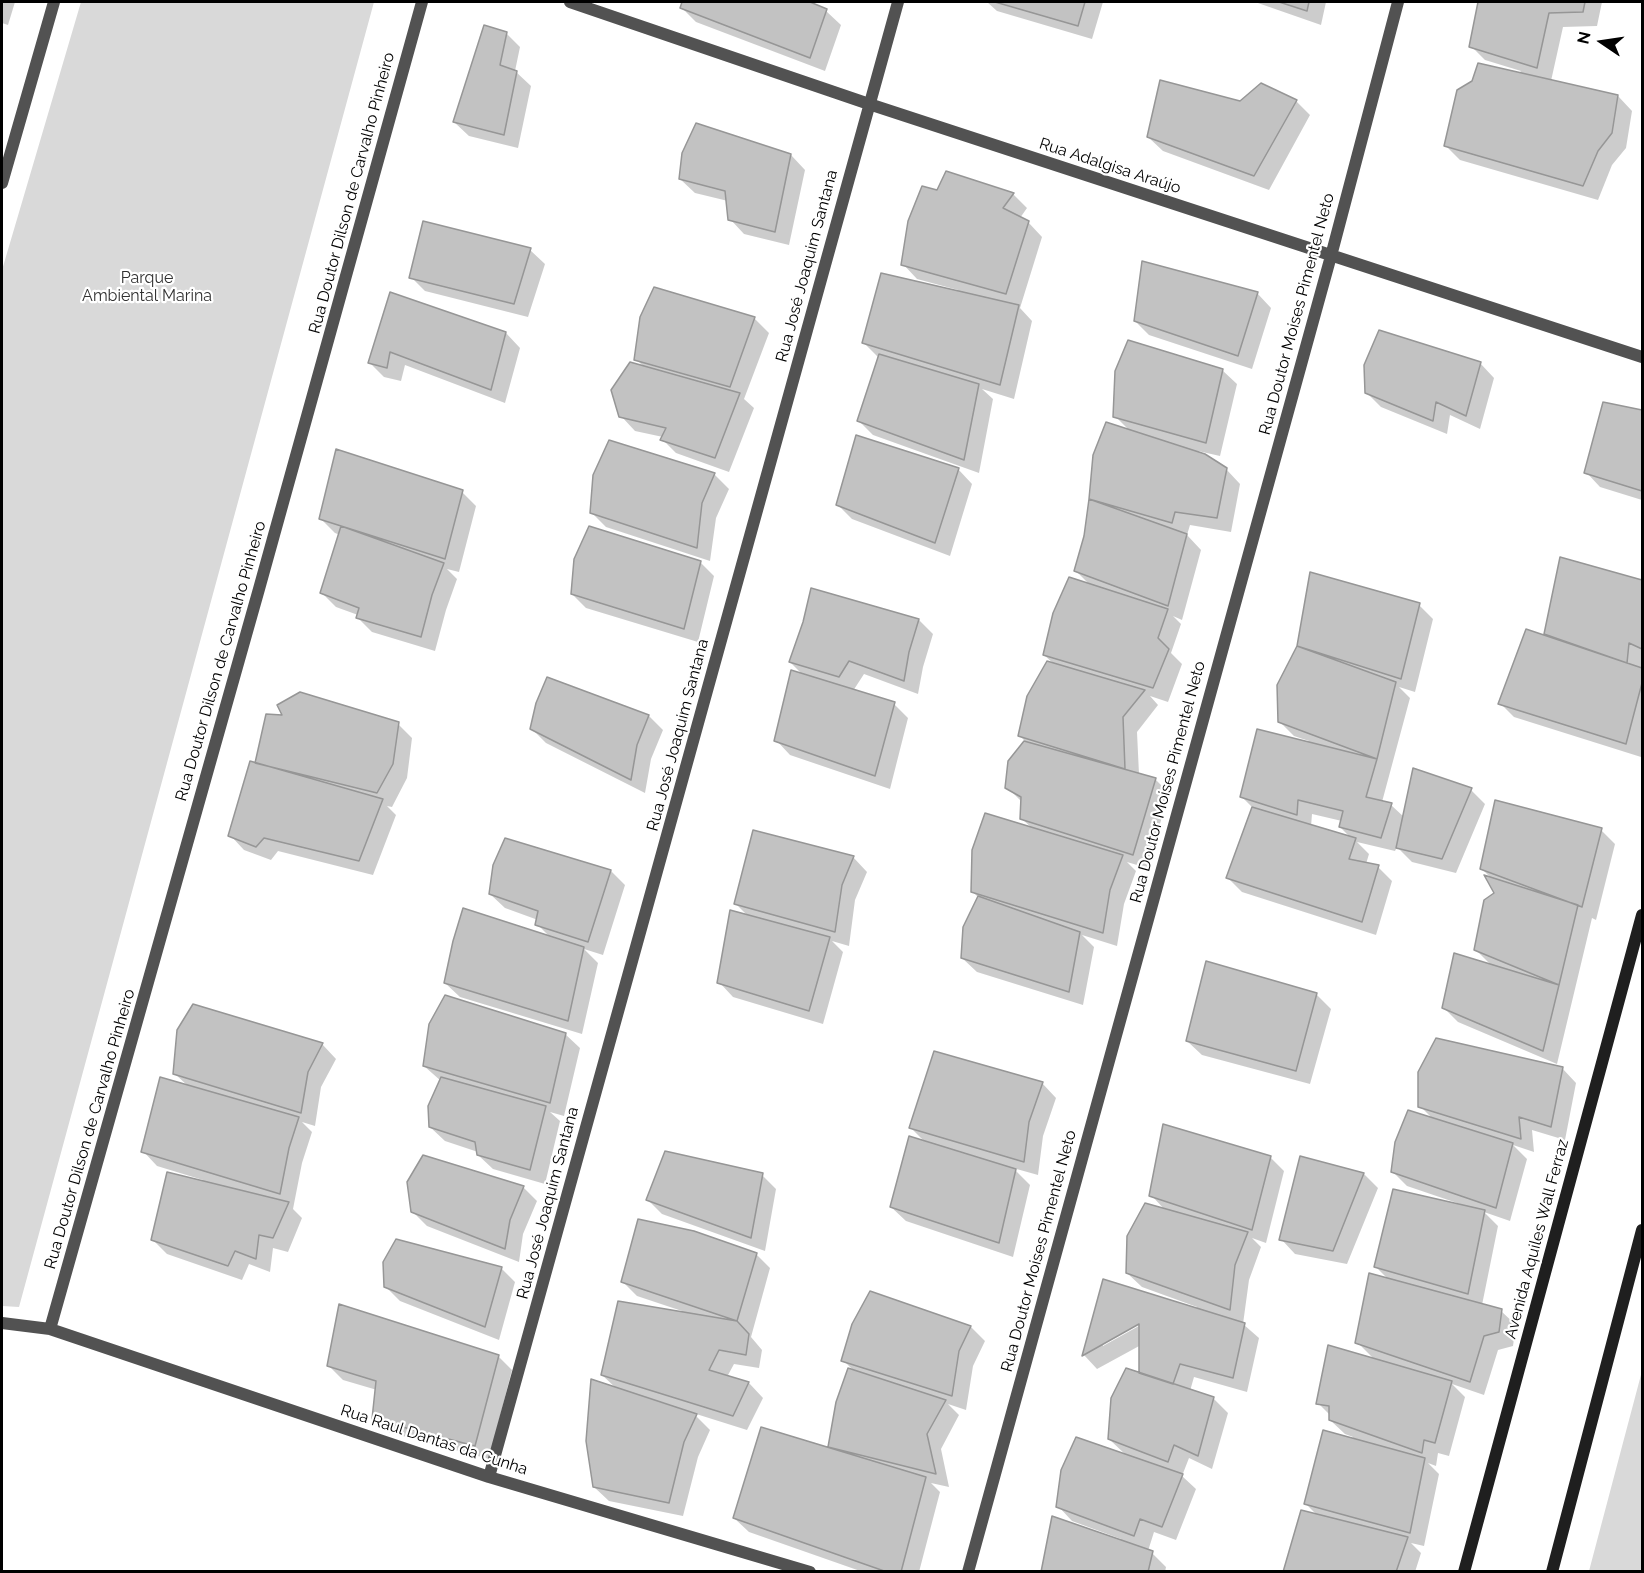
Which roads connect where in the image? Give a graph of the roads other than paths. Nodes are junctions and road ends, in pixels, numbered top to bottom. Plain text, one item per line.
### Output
1 (54, 2) edge
2 (422, 2) edge
3 (570, 2) edge
4 (898, 2) edge
5 (1398, 2) edge
6 (869, 104) junction
7 (2, 183) edge
8 (1330, 256) junction
9 (1642, 357) edge
10 (1642, 915) edge
11 (1639, 940) edge
12 (1642, 1230) edge
13 (2, 1323) edge
14 (50, 1329) junction
15 (489, 1477) junction
16 (810, 1572) edge
17 (968, 1572) edge
18 (1464, 1572) edge
19 (1552, 1572) edge

1 - 7 street
2 - 14 street, Rua Doutor Dilson de Carvalho Pinheiro
3 - 6 street, Rua Adalgisa Araújo
4 - 6 street, Rua José Joaquim Santana
5 - 8 street, Rua Doutor Moises Pimentel Neto
6 - 8 street, Rua Adalgisa Araújo
6 - 15 street, Rua José Joaquim Santana
8 - 9 street, Rua Adalgisa Araújo
8 - 17 street, Rua Doutor Moises Pimentel Neto
10 - 11 main road, Avenida Aquiles Wall Ferraz
11 - 18 main road, Avenida Aquiles Wall Ferraz
12 - 19 main road
13 - 14 street, Rua Raul Dantas da Cunha
14 - 15 street, Rua Raul Dantas da Cunha
15 - 16 street, Rua Raul Dantas da Cunha

